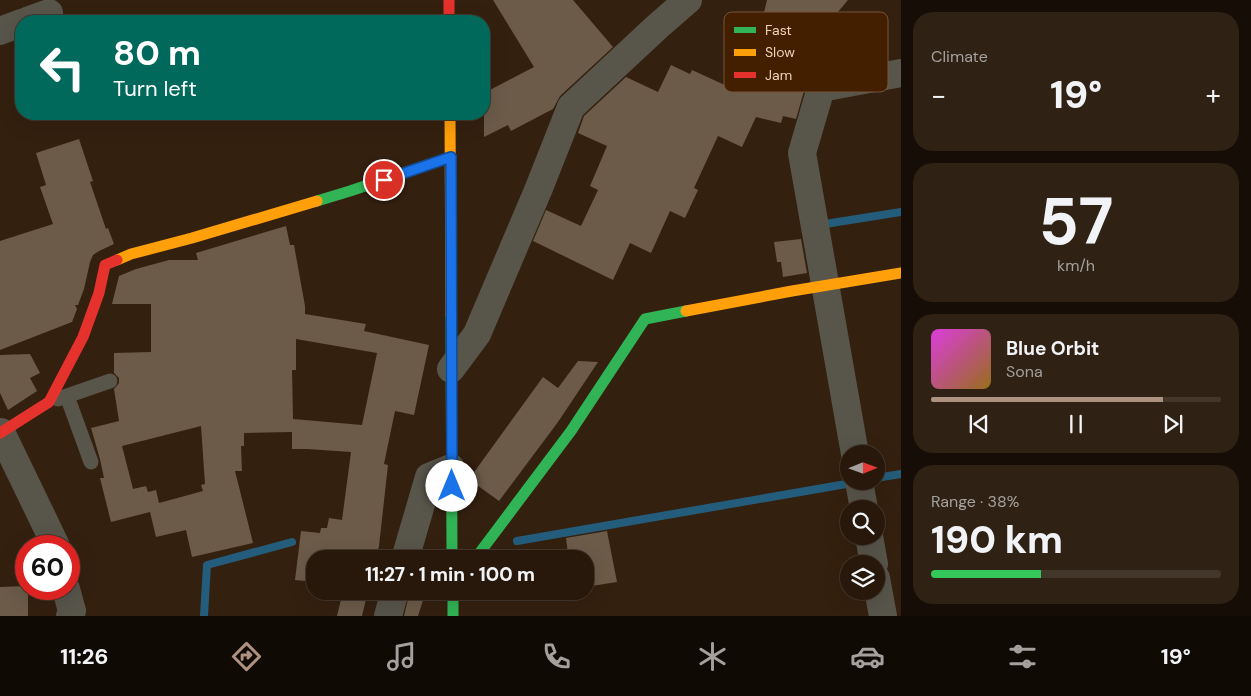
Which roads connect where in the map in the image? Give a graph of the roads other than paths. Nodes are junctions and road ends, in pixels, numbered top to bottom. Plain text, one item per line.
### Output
1 (449, 0) edge
2 (688, 0) edge
3 (450, 15) edge
4 (15, 25) edge
5 (0, 31) edge
6 (901, 73) edge
7 (888, 75) edge
8 (820, 92) edge
9 (450, 120) edge
10 (451, 157) junction
11 (901, 273) edge
12 (825, 286) junction
13 (451, 369) junction
14 (110, 381) dead end
15 (67, 396) junction
16 (49, 402) junction
17 (1, 432) edge
18 (852, 445) edge
19 (91, 462) dead end
20 (452, 468) junction
21 (51, 535) edge
22 (408, 550) edge
23 (452, 550) edge
24 (482, 550) edge
25 (69, 600) edge
26 (393, 600) edge
27 (453, 600) edge
28 (880, 600) edge
29 (70, 616) edge
30 (388, 616) edge
31 (453, 616) edge
32 (883, 616) edge

1 - 3 street
2 - 13 street
4 - 5 street
6 - 7 street
8 - 12 street
9 - 10 street
10 - 13 street
10 - 16 street
11 - 12 street
12 - 18 street
12 - 24 street
13 - 20 street
14 - 15 lane
15 - 16 lane
15 - 19 lane
16 - 17 street
17 - 21 street
20 - 22 street
20 - 23 street
25 - 29 street
26 - 30 street
27 - 31 street
28 - 32 street

